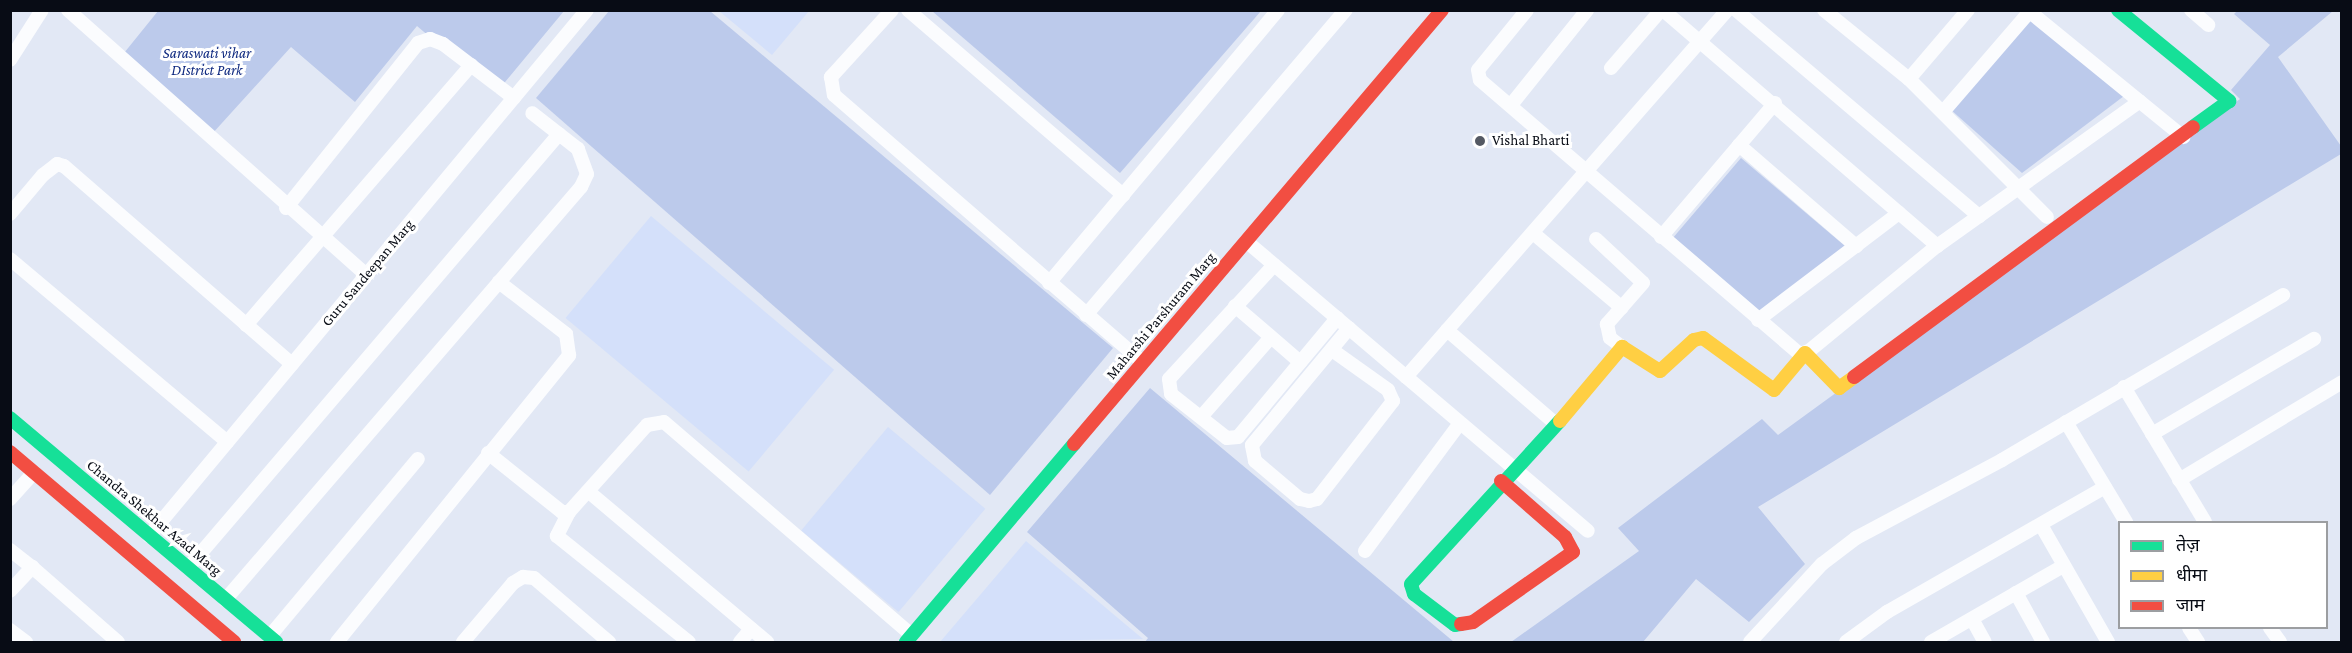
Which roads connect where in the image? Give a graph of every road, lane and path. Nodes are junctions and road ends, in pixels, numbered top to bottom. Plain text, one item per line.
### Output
1 (42, 10) edge
2 (68, 10) edge
3 (587, 10) edge
4 (892, 10) edge
5 (909, 10) edge
6 (1278, 10) edge
7 (1346, 10) edge
8 (1442, 10) edge
9 (1527, 10) edge
10 (1587, 10) edge
11 (1662, 10) edge
12 (1727, 10) edge
13 (1736, 10) edge
14 (1824, 10) edge
15 (1968, 10) edge
16 (2118, 10) edge
17 (2191, 10) edge
18 (2030, 11) edge
19 (2208, 25) dead end
20 (1703, 42) junction
21 (10, 60) edge
22 (471, 65) junction
23 (1611, 68) dead end
24 (1909, 79) junction
25 (514, 98) junction
26 (2140, 101) junction
27 (1775, 103) junction
28 (1511, 105) junction
29 (1943, 112) junction
30 (532, 113) dead end
31 (559, 134) junction
32 (2183, 137) junction
33 (1739, 145) junction
34 (1587, 172) junction
35 (2021, 186) junction
36 (1123, 195) junction
37 (286, 208) junction
38 (1899, 213) junction
39 (10, 214) edge
40 (1979, 216) junction
41 (2047, 217) dead end
42 (1533, 233) junction
43 (1661, 237) junction
44 (1596, 238) dead end
45 (324, 239) junction
46 (1246, 241) junction
47 (1856, 246) junction
48 (1937, 246) junction
49 (10, 259) edge
50 (1274, 265) junction
51 (366, 276) junction
52 (499, 282) junction
53 (1049, 283) junction
54 (2283, 295) dead end
55 (1235, 306) junction
56 (1622, 308) junction
57 (1086, 315) junction
58 (1337, 318) junction
59 (1758, 320) junction
60 (246, 324) junction
61 (1349, 328) junction
62 (1448, 330) junction
63 (1271, 337) junction
64 (2314, 339) dead end
65 (1622, 347) junction
66 (1332, 350) junction
67 (1805, 353) junction
68 (1300, 362) junction
69 (1143, 363) junction
70 (292, 364) junction
71 (1406, 377) junction
72 (2342, 382) edge
73 (2124, 387) junction
74 (1201, 417) junction
75 (10, 418) edge
76 (2066, 422) junction
77 (1460, 423) junction
78 (1557, 425) junction
79 (2152, 434) junction
80 (227, 442) junction
81 (10, 452) edge
82 (488, 453) junction
83 (418, 459) dead end
84 (1514, 467) junction
85 (34, 472) junction
86 (2179, 480) junction
87 (1501, 481) junction
88 (2105, 487) junction
89 (590, 492) junction
90 (10, 499) edge
91 (569, 512) junction
92 (2125, 521) edge
93 (2204, 521) edge
94 (2041, 525) junction
95 (1588, 531) dead end
96 (149, 536) junction
97 (10, 550) edge
98 (1365, 550) dead end
99 (2063, 566) junction
100 (32, 567) junction
101 (188, 568) junction
102 (10, 591) edge
103 (2016, 593) junction
104 (225, 600) junction
105 (1972, 619) junction
106 (751, 629) junction
107 (2190, 629) edge
108 (2271, 629) edge
109 (10, 630) edge
110 (909, 639) edge
111 (272, 640) edge
112 (26, 642) edge
113 (118, 642) edge
114 (234, 642) edge
115 (337, 642) edge
116 (463, 642) edge
117 (609, 642) edge
118 (689, 642) edge
119 (740, 642) edge
120 (767, 642) edge
121 (1750, 642) edge
122 (1846, 642) edge
123 (1931, 642) edge
124 (1985, 642) edge
125 (2043, 642) edge
126 (2108, 642) edge
127 (2198, 642) edge
128 (2280, 642) edge

1 - 21 street
2 - 37 street
3 - 25 street, Guru Sandeepan Marg
4 - 53 street
5 - 36 street
6 - 36 street
7 - 57 street
8 - 46 street, Maharshi Parshuram Marg
9 - 28 street
10 - 28 street
11 - 20 street
11 - 23 street
12 - 20 street
13 - 40 street
14 - 24 street
15 - 24 street
16 - 32 street
17 - 19 street
18 - 26 street
18 - 29 street
20 - 27 street
20 - 34 street
22 - 25 street
22 - 37 street
22 - 45 street
24 - 29 street
25 - 51 street, Guru Sandeepan Marg
26 - 32 street
26 - 35 street
27 - 33 street
27 - 38 street
28 - 34 street
29 - 35 street
30 - 31 street
31 - 52 street
31 - 101 street
32 - 67 street
33 - 43 street
33 - 47 street
34 - 42 street
34 - 43 street
35 - 40 street
35 - 41 street
36 - 53 street
37 - 45 street
38 - 47 street
38 - 48 street
39 - 60 street
40 - 48 street
42 - 56 street
42 - 62 street
43 - 59 street
44 - 56 street
45 - 51 street
45 - 60 street
46 - 50 street
46 - 69 street, Maharshi Parshuram Marg
47 - 59 street
48 - 67 street
49 - 80 street
50 - 55 street
50 - 58 street
51 - 70 street, Guru Sandeepan Marg
52 - 82 street
52 - 104 street
53 - 57 street
54 - 73 street
55 - 63 street
55 - 74 street
56 - 65 street
57 - 69 street
58 - 61 street
58 - 68 street
59 - 67 street
60 - 70 street
61 - 66 street
61 - 71 street
62 - 71 street
62 - 78 street
63 - 68 street
63 - 74 street
64 - 79 street
65 - 67 street
65 - 78 street
66 - 66 street
68 - 74 street
69 - 110 street, Maharshi Parshuram Marg
70 - 80 street, Guru Sandeepan Marg
71 - 77 street
72 - 86 street
73 - 76 street
73 - 79 street
75 - 96 street, Chandra Shekhar Azad Marg
76 - 88 street
76 - 121 street
77 - 84 street
77 - 98 street
78 - 84 street
79 - 86 street
80 - 96 street, Guru Sandeepan Marg
81 - 85 street
82 - 91 street
82 - 115 street
83 - 111 street
84 - 87 street
84 - 95 street
85 - 90 street
85 - 114 street
86 - 93 street
87 - 87 street
88 - 92 street
88 - 94 street
89 - 91 street
89 - 106 street
89 - 110 street
91 - 118 street
94 - 99 street
94 - 122 street
96 - 101 street, Chandra Shekhar Azad Marg
97 - 100 street
99 - 103 street
99 - 126 street
100 - 102 street
100 - 113 street
101 - 104 street, Chandra Shekhar Azad Marg
103 - 105 street
103 - 125 street
104 - 111 street, Chandra Shekhar Azad Marg
105 - 123 street
105 - 124 street
106 - 119 street
106 - 120 street
107 - 127 street
108 - 128 street
109 - 112 street
116 - 117 street

